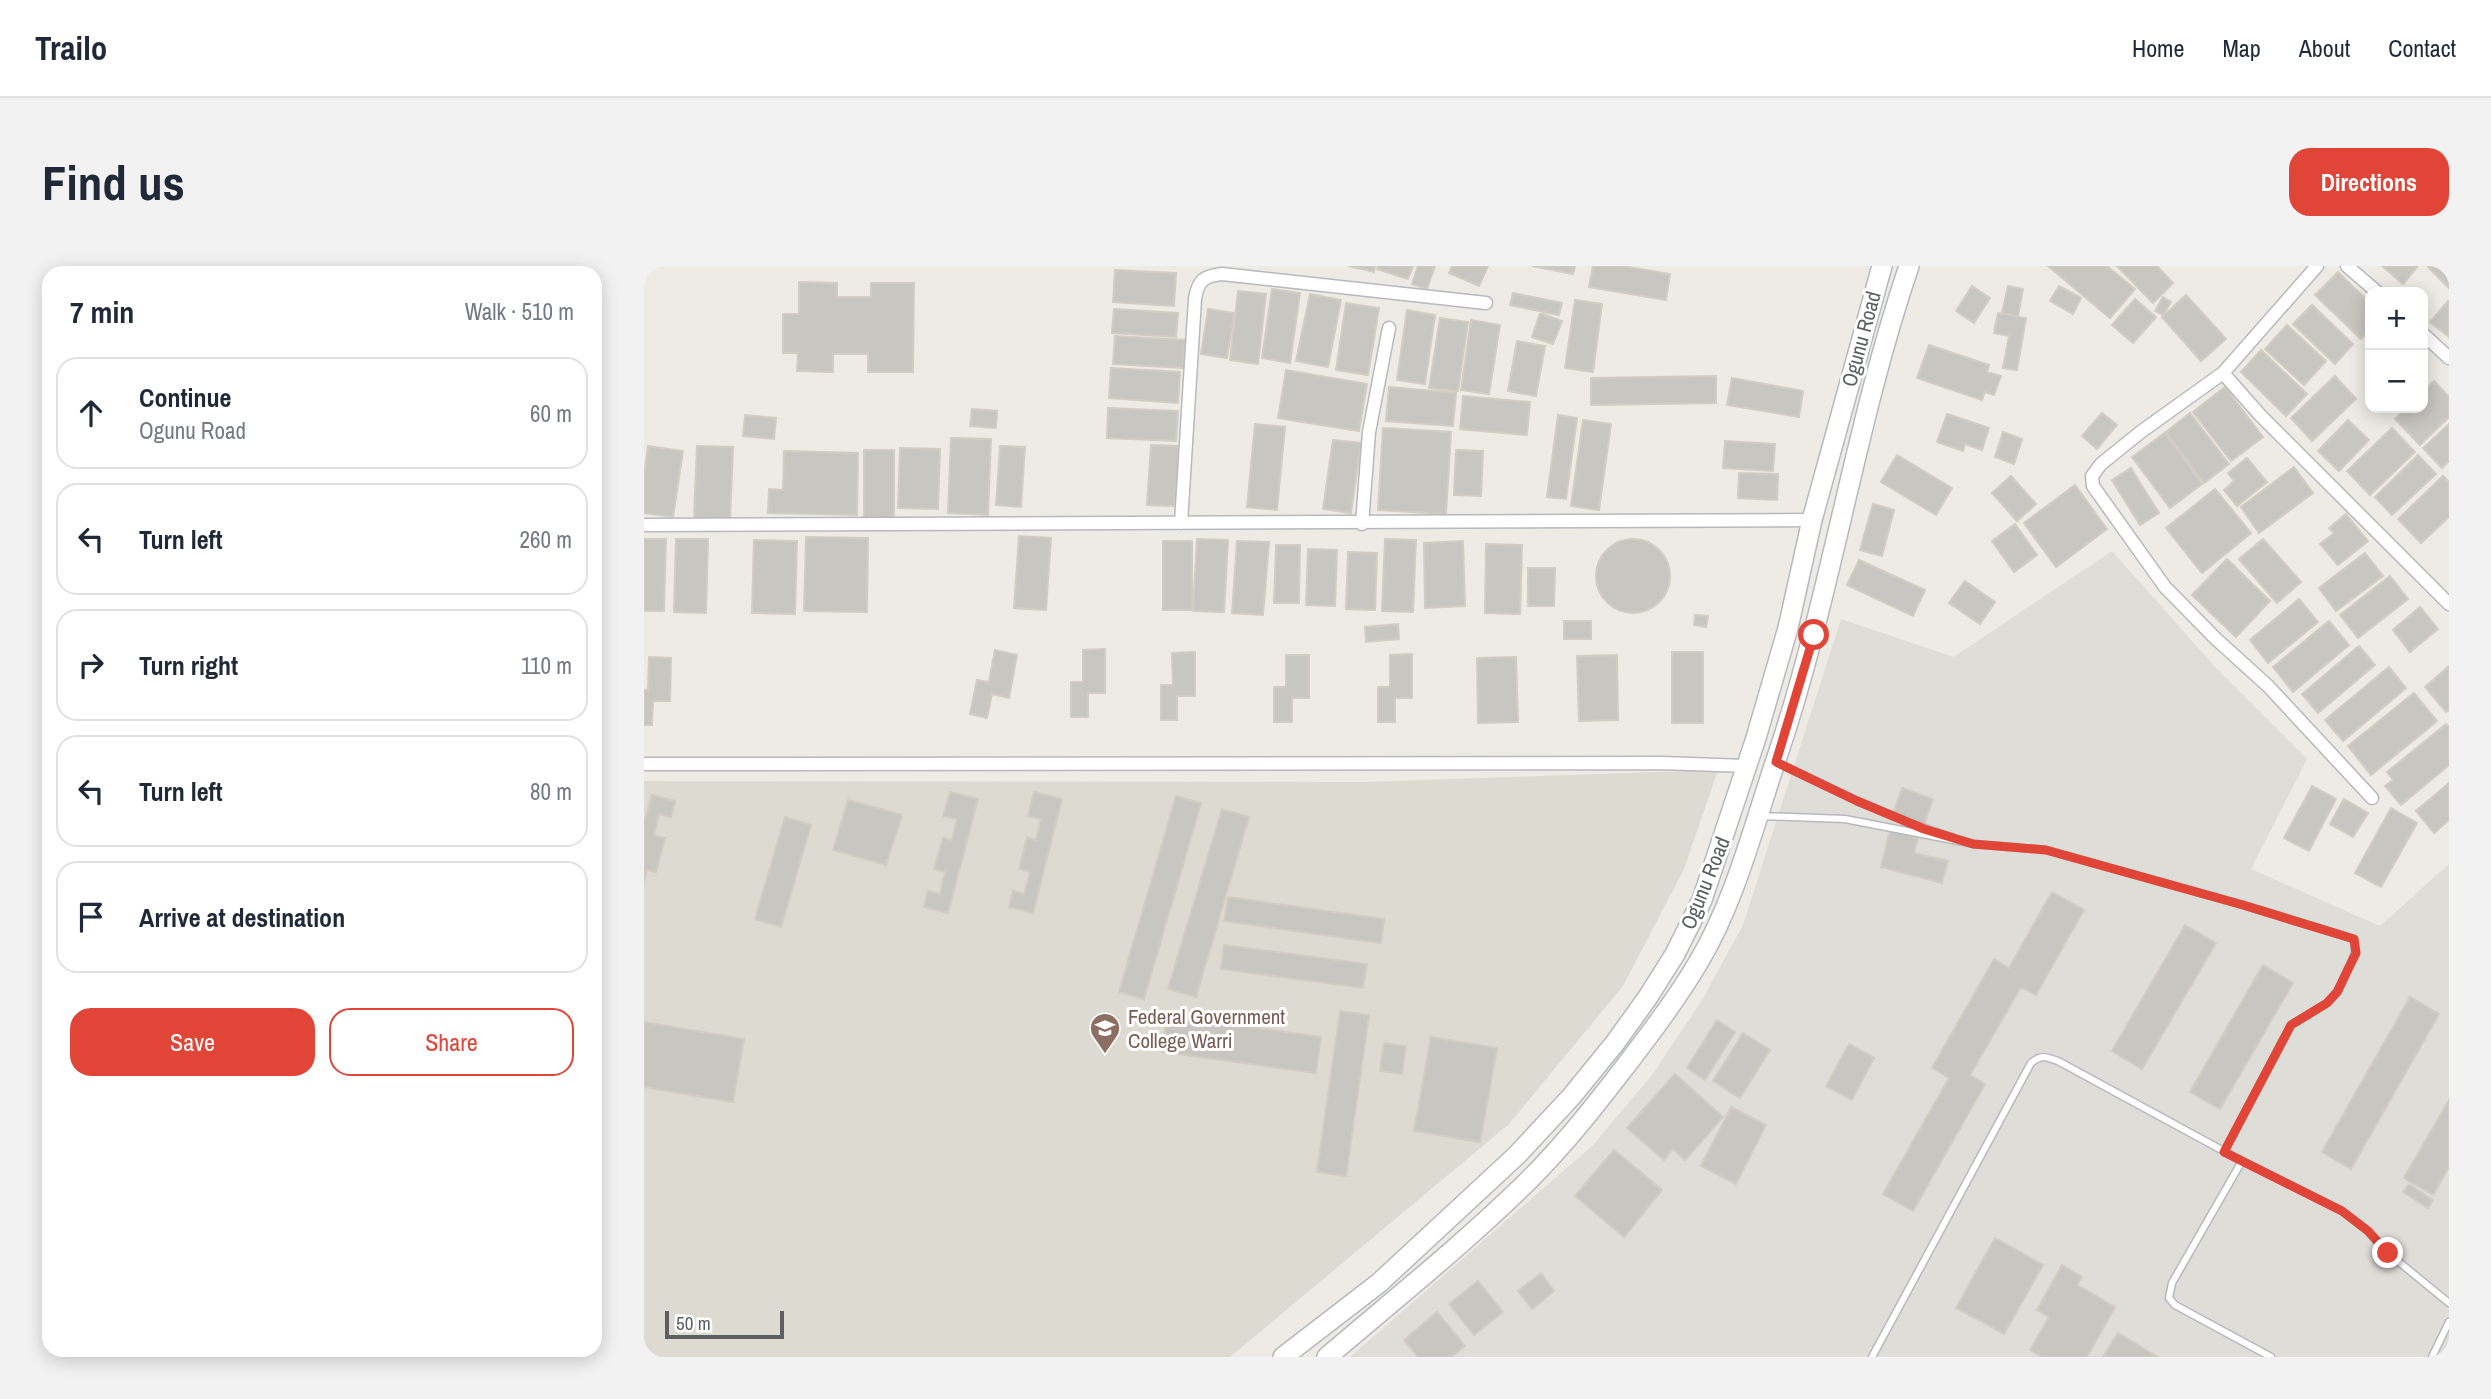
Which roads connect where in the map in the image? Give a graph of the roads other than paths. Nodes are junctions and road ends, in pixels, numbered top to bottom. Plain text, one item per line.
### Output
1 (1882, 266) edge
2 (1909, 266) edge
3 (2317, 266) edge
4 (2347, 266) edge
5 (2370, 287) edge
6 (1486, 303) dead end
7 (1389, 328) dead end
8 (2428, 338) edge
9 (2448, 356) edge
10 (2223, 373) junction
11 (1812, 520) junction
12 (1181, 523) junction
13 (1362, 524) junction
14 (644, 525) edge
15 (2449, 604) edge
16 (1776, 762) junction
17 (644, 764) edge
18 (1746, 766) junction
19 (2372, 798) dead end
20 (1759, 816) junction
21 (1973, 844) junction
22 (2224, 1152) junction
23 (2242, 1161) junction
24 (2449, 1303) edge
25 (2449, 1322) edge
26 (1283, 1357) edge
27 (1327, 1357) edge
28 (1872, 1357) edge
29 (2272, 1357) edge
30 (2432, 1357) edge

1 - 11 main road, Ogunu Road
2 - 16 main road, Ogunu Road
3 - 10 street
4 - 5 street
6 - 12 street
7 - 13 street
8 - 9 street
10 - 15 street
10 - 19 street
11 - 13 street
11 - 18 main road, Ogunu Road
12 - 13 street
12 - 14 street
16 - 20 main road, Ogunu Road
16 - 21 lane
17 - 18 street
18 - 26 main road, Ogunu Road
20 - 21 lane
20 - 27 main road, Ogunu Road
21 - 22 lane
22 - 23 lane
22 - 28 lane
23 - 24 lane
23 - 29 lane
25 - 30 lane

